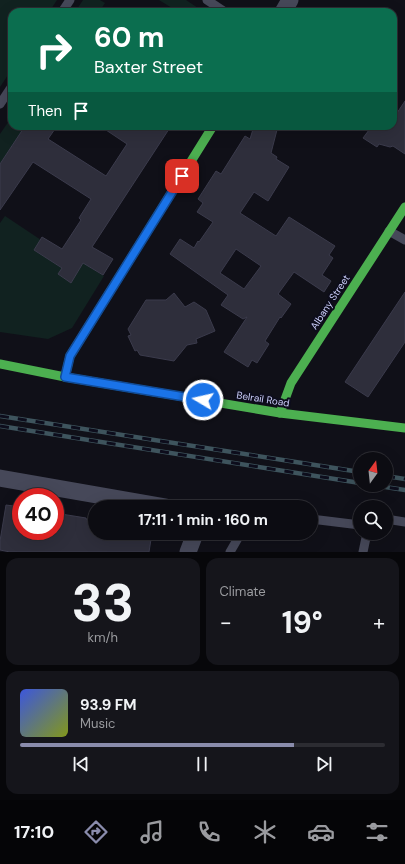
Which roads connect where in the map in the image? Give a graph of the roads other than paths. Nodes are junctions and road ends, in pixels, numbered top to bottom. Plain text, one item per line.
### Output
1 (207, 0) edge
2 (219, 8) edge
3 (8, 92) edge
4 (0, 104) edge
5 (211, 130) edge
6 (405, 207) edge
7 (389, 231) junction
8 (405, 240) edge
9 (0, 364) edge
10 (65, 377) junction
11 (280, 413) junction
12 (405, 428) edge
13 (0, 478) edge
14 (126, 500) edge
15 (318, 520) edge
16 (393, 521) edge
17 (405, 522) edge
18 (353, 524) edge
19 (193, 540) edge
20 (236, 540) edge
21 (366, 540) edge
22 (188, 552) edge
23 (230, 552) edge
24 (363, 552) edge

1 - 2 lane
3 - 4 lane
5 - 10 street
6 - 7 street, Albany Street
7 - 8 lane
7 - 11 street, Albany Street
9 - 10 street, Belrail Road
10 - 11 street, Belrail Road
11 - 12 street, Belrail Road
13 - 14 street
15 - 18 lane
16 - 17 lane
19 - 22 street
20 - 23 lane
21 - 24 lane

